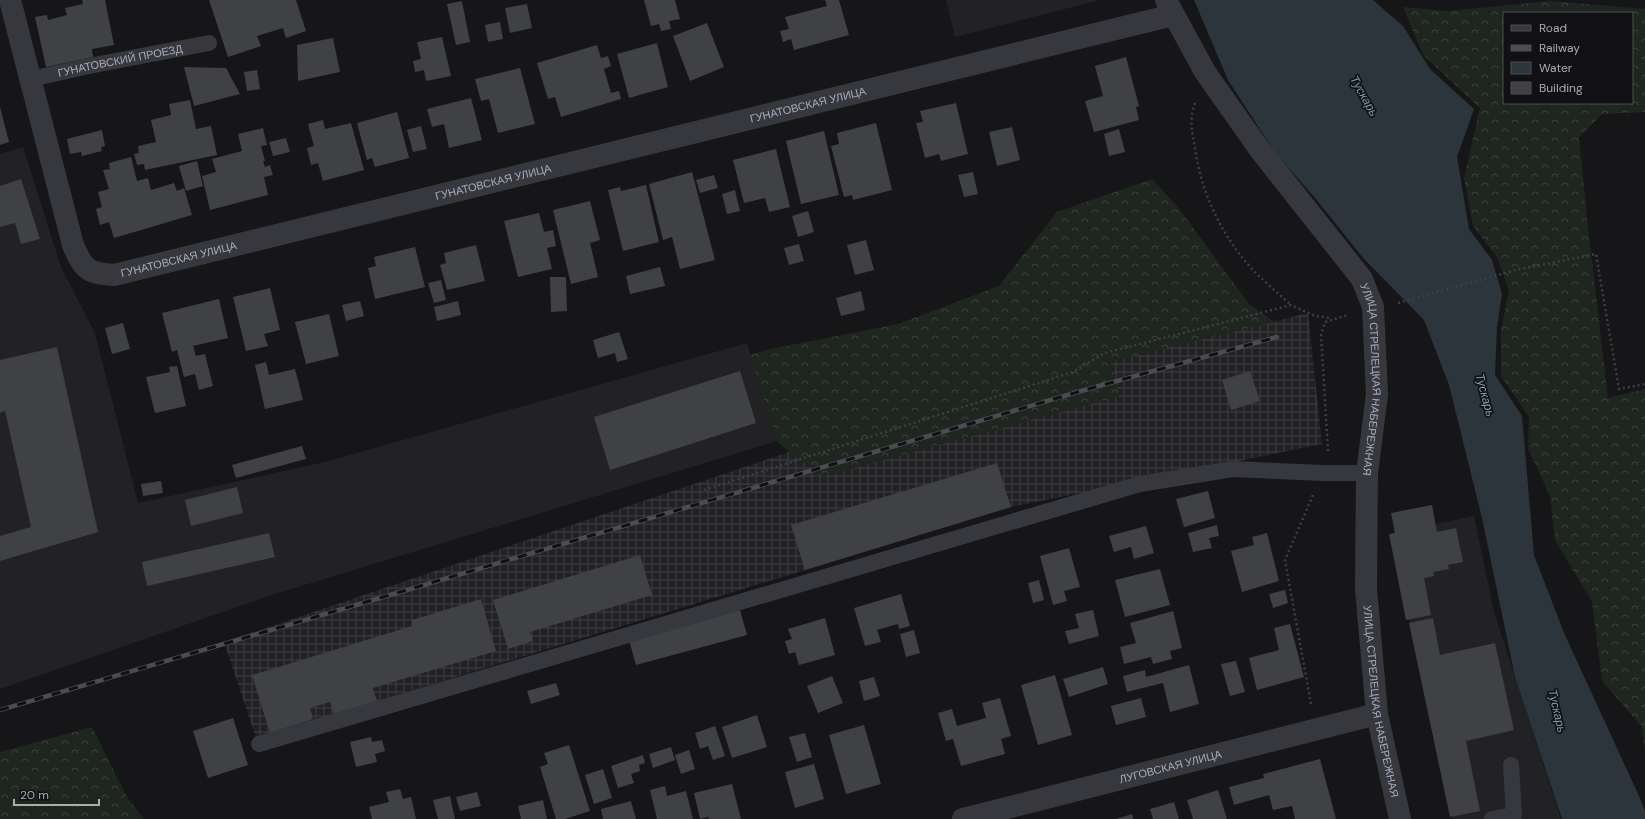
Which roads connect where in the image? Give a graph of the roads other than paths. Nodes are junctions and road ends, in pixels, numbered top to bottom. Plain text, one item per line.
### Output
1 (10, 0) edge
2 (1169, 8) edge
3 (209, 43) dead end
4 (31, 79) junction
5 (1367, 473) junction
6 (1377, 714) junction
7 (258, 744) dead end
8 (1510, 765) dead end
9 (963, 819) edge
10 (1400, 819) edge
11 (1492, 819) edge

1 - 4 street, ГУНАТОВСКАЯ УЛИЦА
2 - 4 street, ГУНАТОВСКАЯ УЛИЦА
2 - 5 street, УЛИЦА СТРЕЛЕЦКАЯ НАБЕРЕЖНАЯ
3 - 4 lane, ГУНАТОВСКИЙ ПРОЕЗД
5 - 6 street, УЛИЦА СТРЕЛЕЦКАЯ НАБЕРЕЖНАЯ
5 - 7 lane
6 - 9 street, ЛУГОВСКАЯ УЛИЦА
6 - 10 street, УЛИЦА СТРЕЛЕЦКАЯ НАБЕРЕЖНАЯ
8 - 11 lane

